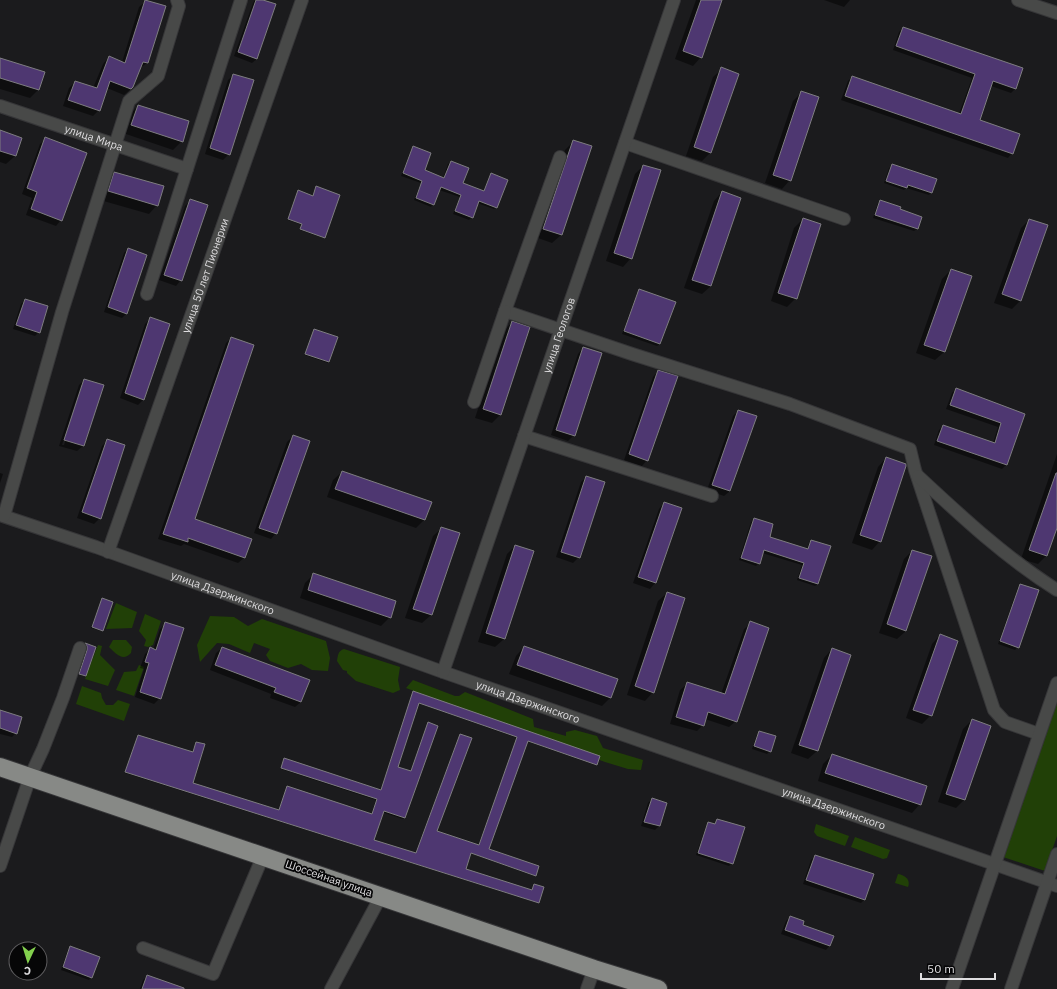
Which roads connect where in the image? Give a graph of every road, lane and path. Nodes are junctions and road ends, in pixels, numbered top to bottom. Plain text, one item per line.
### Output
1 (177, 0) edge
2 (241, 0) edge
3 (302, 0) edge
4 (674, 0) edge
5 (1018, 0) edge
6 (1057, 13) edge
7 (0, 106) edge
8 (625, 143) junction
9 (115, 144) junction
10 (560, 157) dead end
11 (187, 169) junction
12 (844, 219) dead end
13 (147, 294) dead end
14 (505, 311) junction
15 (561, 330) junction
16 (474, 402) dead end
17 (524, 436) junction
18 (917, 475) junction
19 (712, 496) dead end
20 (2, 515) edge
21 (108, 552) junction
22 (1057, 590) edge
23 (80, 648) dead end
24 (443, 672) junction
25 (1057, 683) edge
26 (1040, 734) junction
27 (0, 767) edge
28 (30, 777) junction
29 (1057, 854) edge
30 (263, 856) junction
31 (995, 864) junction
32 (0, 866) edge
33 (1052, 884) edge
34 (381, 896) junction
35 (143, 948) dead end
36 (594, 969) junction
37 (331, 989) edge
38 (587, 989) edge
39 (658, 989) edge
40 (952, 989) edge
41 (1011, 989) edge

1 - 9 street
2 - 11 street
3 - 21 street, улица 50 лет Пионерии
4 - 8 street, улица Геологов
5 - 6 street
7 - 9 street, улица Мира
8 - 12 street
8 - 15 street, улица Геологов
9 - 11 street, улица Мира
9 - 20 street
10 - 14 street
11 - 13 street
14 - 15 street
14 - 16 street
15 - 17 street, улица Геологов
15 - 18 street
17 - 19 street
17 - 24 street, улица Геологов
18 - 22 street
18 - 26 street
20 - 21 street, улица Дзержинского
21 - 24 street, улица Дзержинского
23 - 28 street
24 - 31 street, улица Дзержинского
25 - 26 street
26 - 31 street
27 - 28 highway, Шоссейная улица
28 - 30 highway, Шоссейная улица
28 - 32 street
29 - 33 street
30 - 34 highway, Шоссейная улица
30 - 35 street
31 - 33 street, улица Дзержинского
31 - 40 street
33 - 41 street
34 - 36 highway, Шоссейная улица
34 - 37 street
36 - 38 street
36 - 39 highway, Шоссейная улица

